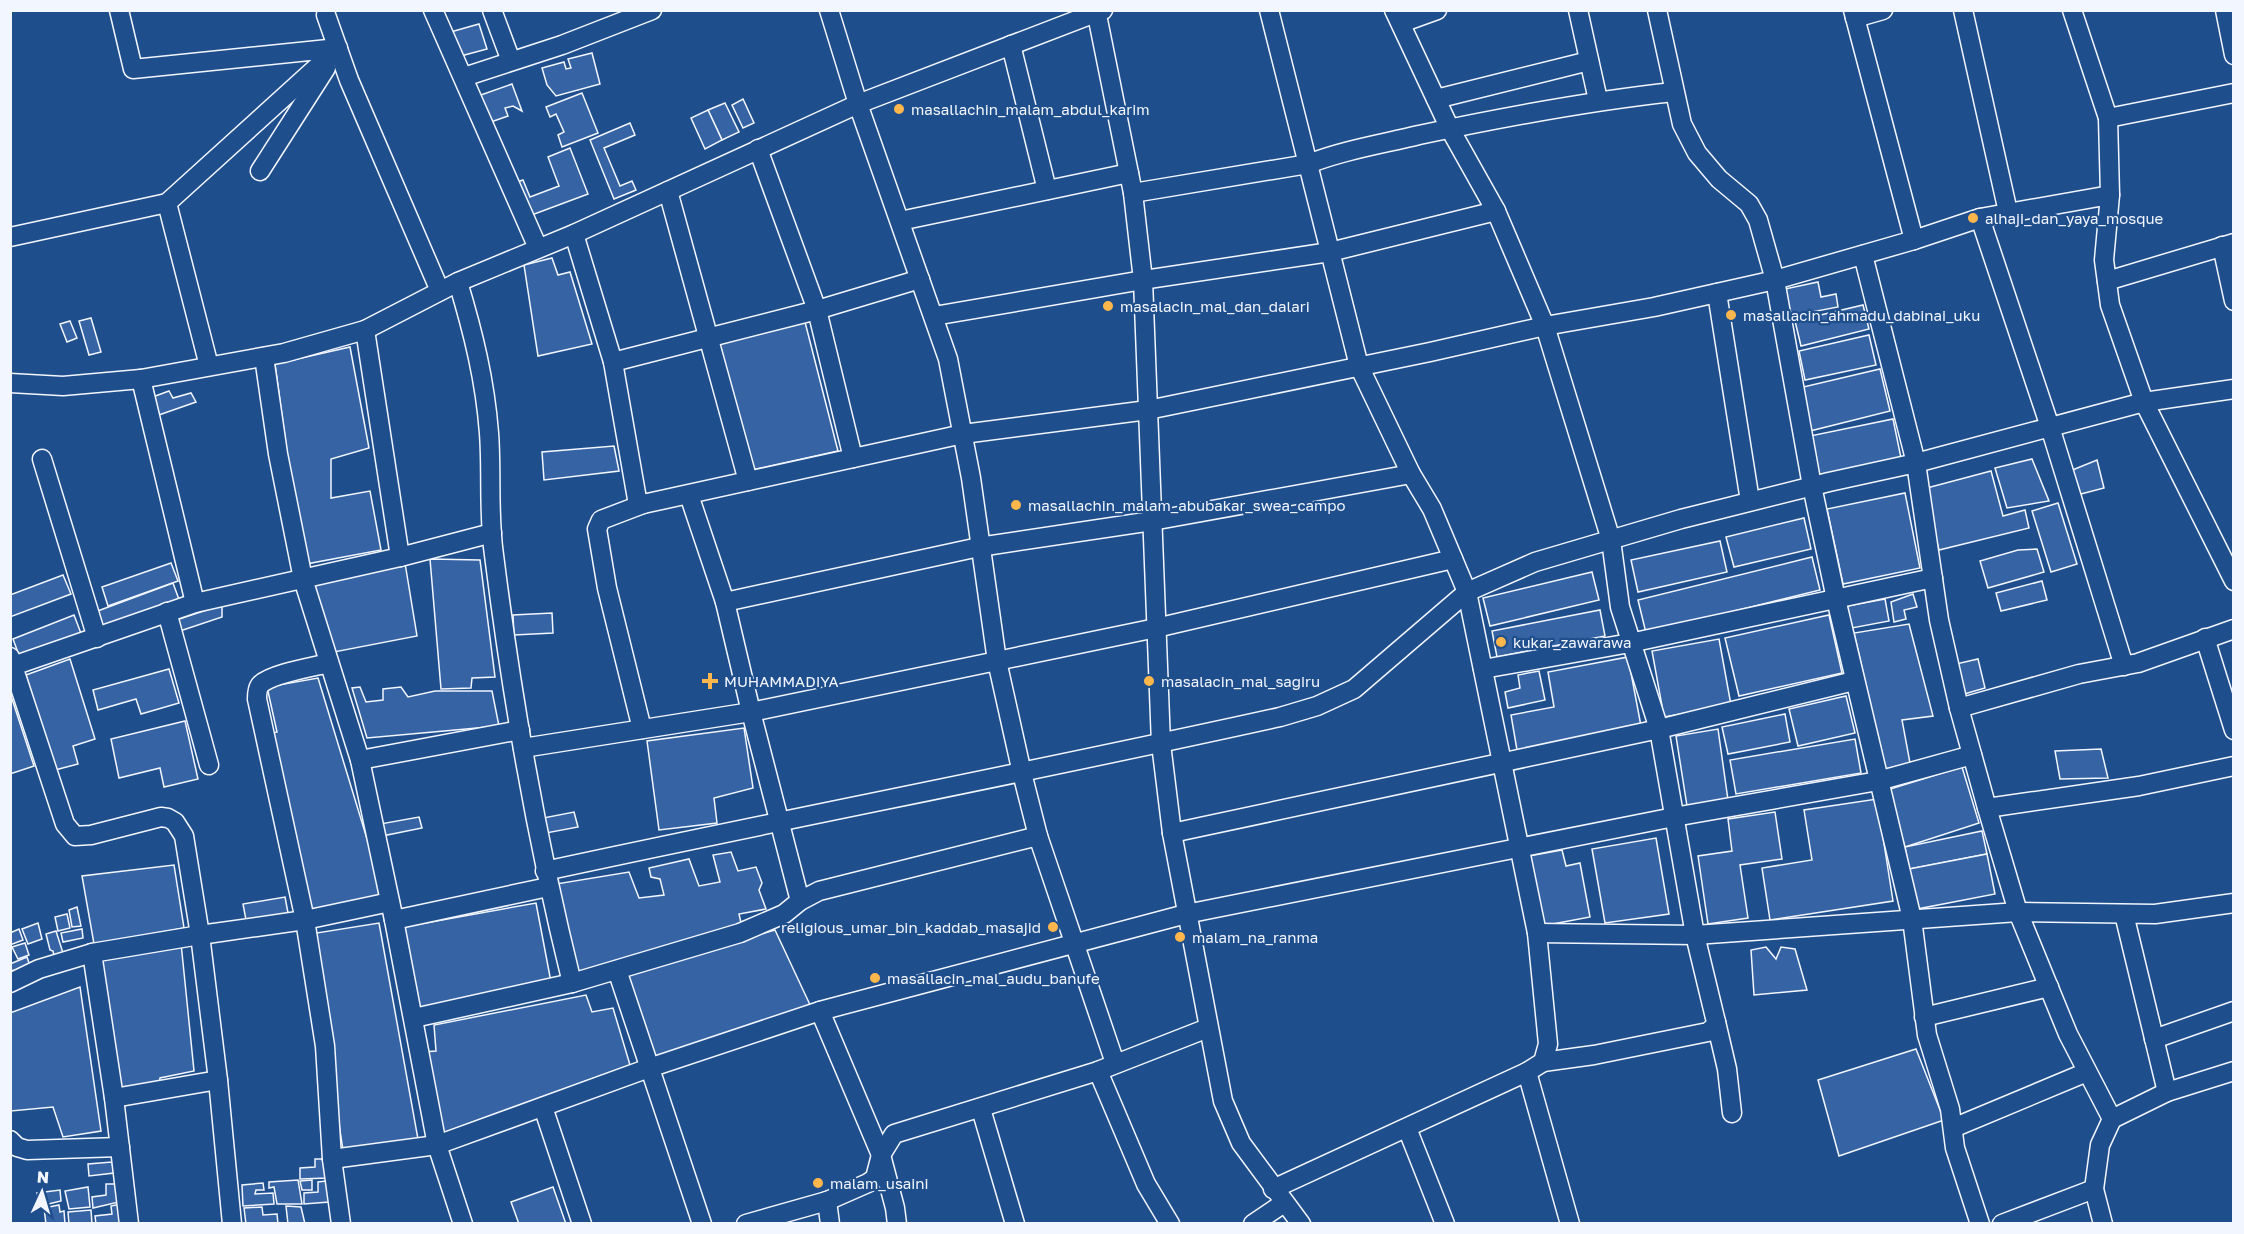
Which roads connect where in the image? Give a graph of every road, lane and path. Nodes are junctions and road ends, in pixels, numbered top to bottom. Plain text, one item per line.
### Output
1 (119, 10) edge
2 (433, 10) edge
3 (492, 10) edge
4 (652, 10) edge
5 (829, 10) edge
6 (1269, 10) edge
7 (1437, 10) edge
8 (1578, 10) edge
9 (1657, 10) edge
10 (1883, 10) edge
11 (1963, 10) edge
12 (2072, 10) edge
13 (2225, 10) edge
14 (1099, 11) edge
15 (1854, 14) edge
16 (326, 15) dead end
17 (1398, 17) edge
18 (1011, 45) junction
19 (338, 48) junction
20 (2234, 55) edge
21 (297, 59) dead end
22 (1589, 61) junction
23 (511, 62) junction
24 (133, 69) junction
25 (464, 77) junction
26 (1674, 92) junction
27 (2234, 93) edge
28 (1436, 99) junction
29 (1598, 100) junction
30 (858, 104) junction
31 (2108, 118) junction
32 (1450, 129) junction
33 (758, 149) junction
34 (1308, 164) junction
35 (260, 171) dead end
36 (1129, 173) junction
37 (668, 190) junction
38 (1047, 190) junction
39 (1133, 193) junction
40 (2110, 195) junction
41 (167, 202) junction
42 (1496, 211) junction
43 (2008, 212) junction
44 (1980, 218) junction
45 (900, 221) junction
46 (574, 234) junction
47 (10, 237) edge
48 (1914, 240) junction
49 (2228, 245) edge
50 (538, 248) junction
51 (1330, 252) junction
52 (1863, 255) junction
53 (920, 279) junction
54 (1143, 280) junction
55 (1775, 280) junction
56 (2107, 281) junction
57 (458, 282) junction
58 (440, 291) junction
59 (1717, 293) junction
60 (2234, 301) edge
61 (817, 310) junction
62 (934, 316) junction
63 (1545, 326) junction
64 (365, 330) junction
65 (709, 338) junction
66 (264, 357) junction
67 (613, 362) junction
68 (209, 366) junction
69 (1359, 366) junction
70 (141, 379) junction
71 (10, 383) edge
72 (2234, 389) edge
73 (2144, 402) junction
74 (1148, 410) junction
75 (2050, 427) junction
76 (963, 434) junction
77 (853, 458) junction
78 (42, 459) dead end
79 (1916, 463) junction
80 (1411, 474) junction
81 (748, 481) junction
82 (1812, 486) junction
83 (689, 495) junction
84 (1750, 501) junction
85 (643, 504) junction
86 (1152, 521) junction
87 (492, 533) junction
88 (1611, 540) junction
89 (980, 547) junction
90 (400, 557) junction
91 (1453, 559) junction
92 (1933, 578) junction
93 (303, 579) junction
94 (2234, 581) edge
95 (1467, 592) junction
96 (1836, 600) junction
97 (725, 602) junction
98 (195, 603) junction
99 (167, 612) junction
100 (1156, 628) junction
101 (2234, 628) edge
102 (97, 638) junction
103 (2205, 638) junction
104 (1630, 643) junction
105 (997, 660) junction
106 (12, 663) edge
107 (329, 663) junction
108 (2124, 666) junction
109 (1483, 669) junction
110 (1854, 681) junction
111 (1959, 708) junction
112 (751, 712) junction
113 (642, 729) junction
114 (1659, 729) junction
115 (520, 730) junction
116 (2234, 730) edge
117 (1161, 744) junction
118 (523, 748) junction
119 (1972, 755) junction
120 (360, 760) junction
121 (1502, 761) junction
122 (209, 765) dead end
123 (2234, 766) edge
124 (1022, 773) junction
125 (1878, 781) junction
126 (1987, 808) junction
127 (1674, 817) junction
128 (779, 820) junction
129 (1172, 833) junction
130 (1038, 836) junction
131 (1518, 847) junction
132 (547, 879) junction
133 (800, 901) junction
134 (2234, 903) edge
135 (392, 911) junction
136 (2018, 912) junction
137 (1186, 914) junction
138 (2124, 914) junction
139 (1912, 919) junction
140 (304, 920) junction
141 (1537, 933) junction
142 (200, 935) junction
143 (1695, 935) junction
144 (1074, 943) junction
145 (92, 953) junction
146 (617, 970) junction
147 (10, 983) edge
148 (572, 983) junction
149 (2049, 987) junction
150 (820, 1011) junction
151 (2234, 1011) edge
152 (1924, 1017) junction
153 (414, 1018) junction
154 (1716, 1022) junction
155 (1208, 1028) junction
156 (2154, 1039) junction
157 (1543, 1062) junction
158 (1115, 1063) junction
159 (649, 1068) junction
160 (1098, 1071) junction
161 (2234, 1071) edge
162 (1527, 1072) junction
163 (2087, 1072) junction
164 (218, 1080) junction
165 (2167, 1092) junction
166 (114, 1098) junction
167 (543, 1107) junction
168 (981, 1109) junction
169 (1732, 1113) dead end
170 (2112, 1119) junction
171 (1407, 1128) junction
172 (1953, 1128) junction
173 (10, 1140) edge
174 (437, 1146) junction
175 (120, 1147) junction
176 (881, 1155) junction
177 (332, 1159) junction
178 (2094, 1189) junction
179 (1279, 1196) junction
180 (827, 1201) junction
181 (129, 1224) edge
182 (232, 1224) edge
183 (341, 1224) edge
184 (463, 1224) edge
185 (582, 1224) edge
186 (702, 1224) edge
187 (746, 1224) edge
188 (830, 1224) edge
189 (897, 1224) edge
190 (1015, 1224) edge
191 (1170, 1224) edge
192 (1253, 1224) edge
193 (1301, 1224) edge
194 (1445, 1224) edge
195 (1570, 1224) edge
196 (1980, 1224) edge
197 (2002, 1224) edge
198 (2103, 1224) edge

1 - 24 street
2 - 25 street
3 - 23 street
4 - 23 street
5 - 30 street
6 - 34 street
7 - 17 street
8 - 22 street
9 - 26 street
10 - 15 street
11 - 43 street
12 - 31 street
13 - 20 street
14 - 18 street
14 - 36 street
15 - 48 street
16 - 19 street
17 - 28 street
18 - 30 street
18 - 38 street
19 - 24 street
19 - 35 street
19 - 41 street
19 - 58 street
21 - 24 street
22 - 28 street
22 - 29 street
23 - 25 street
25 - 50 street
26 - 29 street
26 - 55 street
27 - 31 street
28 - 32 street
29 - 32 street
30 - 33 street
30 - 45 street
31 - 40 street
32 - 34 street
32 - 42 street
33 - 37 street
33 - 61 street
34 - 39 street
34 - 51 street
36 - 38 street
36 - 39 street
37 - 46 street
37 - 65 street
38 - 45 street
39 - 54 street
40 - 43 street
40 - 56 street
41 - 47 street
41 - 68 street
42 - 51 street
42 - 63 street
43 - 44 street
44 - 48 street
44 - 75 street
45 - 53 street
46 - 50 street
46 - 67 street
48 - 52 street
49 - 56 street
49 - 60 street
50 - 57 street
51 - 54 street
51 - 69 street
52 - 55 street
52 - 79 street
53 - 61 street
53 - 62 street
54 - 62 street
54 - 74 street
55 - 59 street
55 - 82 street
56 - 73 street
57 - 58 street
57 - 87 street
58 - 64 street
59 - 63 street
59 - 84 street
61 - 65 street
61 - 77 street
62 - 76 street
63 - 69 street
63 - 88 street
64 - 66 street
64 - 90 street
65 - 67 street
65 - 81 street
66 - 68 street
66 - 93 street
67 - 85 street
68 - 70 street
69 - 74 street
69 - 80 street
70 - 71 street
70 - 98 street
72 - 73 street
73 - 75 street
73 - 94 street
74 - 76 street
74 - 86 street
75 - 79 street
75 - 108 street
76 - 77 street
76 - 89 street
77 - 81 street
78 - 102 street
79 - 82 street
79 - 92 street
80 - 86 street
80 - 91 street
81 - 83 street
82 - 84 street
82 - 96 street
83 - 85 street
83 - 97 street
84 - 88 street
85 - 113 street
86 - 89 street
86 - 100 street
87 - 90 street
87 - 115 street
88 - 95 street
88 - 104 street
89 - 97 street
89 - 105 street
90 - 93 street
91 - 95 street
91 - 100 street
92 - 96 street
92 - 111 street
93 - 98 street
93 - 107 street
95 - 109 street
95 - 117 street
96 - 104 street
96 - 110 street
97 - 112 street
98 - 99 street
99 - 102 street
99 - 122 street
100 - 105 street
100 - 117 street
101 - 103 street
102 - 106 street
103 - 108 street
103 - 116 street
104 - 109 street
104 - 114 street
105 - 112 street
105 - 124 street
106 - 142 street
107 - 120 street
107 - 140 street
108 - 111 street
109 - 121 street
110 - 114 street
110 - 125 street
111 - 119 street
112 - 113 street
112 - 128 street
113 - 118 street
114 - 121 street
114 - 127 street
115 - 118 street
115 - 120 street
117 - 124 street
117 - 129 street
118 - 132 street
119 - 125 street
119 - 126 street
120 - 135 street
121 - 129 street
121 - 131 street
123 - 126 street
124 - 128 street
124 - 130 street
125 - 127 street
125 - 139 street
126 - 136 street
127 - 131 street
127 - 143 street
128 - 132 street
128 - 133 street
129 - 137 street
130 - 133 street
130 - 144 street
131 - 137 street
131 - 141 street
132 - 135 street
132 - 148 street
133 - 146 street
134 - 138 street
135 - 140 street
135 - 153 street
136 - 138 street
136 - 139 street
136 - 149 street
137 - 144 street
137 - 155 street
138 - 156 street
139 - 143 street
139 - 152 street
140 - 142 street
140 - 177 street
141 - 143 street
141 - 157 street
142 - 145 street
142 - 164 street
143 - 154 street
144 - 150 street
144 - 158 street
145 - 147 street
145 - 166 street
146 - 148 street
146 - 159 street
148 - 153 street
149 - 152 street
149 - 163 street
150 - 159 street
150 - 176 street
151 - 156 street
152 - 172 street
153 - 174 street
154 - 157 street
154 - 169 street
155 - 158 street
155 - 179 street
156 - 165 street
157 - 162 street
158 - 160 street
159 - 167 street
159 - 186 street
160 - 168 street
160 - 191 street
161 - 165 street
162 - 171 street
162 - 195 street
163 - 170 street
163 - 172 street
164 - 166 street
164 - 182 street
165 - 170 street
166 - 175 street
167 - 174 street
167 - 185 street
168 - 176 street
168 - 190 street
170 - 178 street
171 - 179 street
171 - 194 street
172 - 196 street
173 - 175 street
174 - 177 street
174 - 184 street
175 - 181 street
176 - 180 street
176 - 189 street
177 - 183 street
178 - 197 street
178 - 198 street
179 - 192 street
179 - 193 street
180 - 187 street
180 - 188 street

